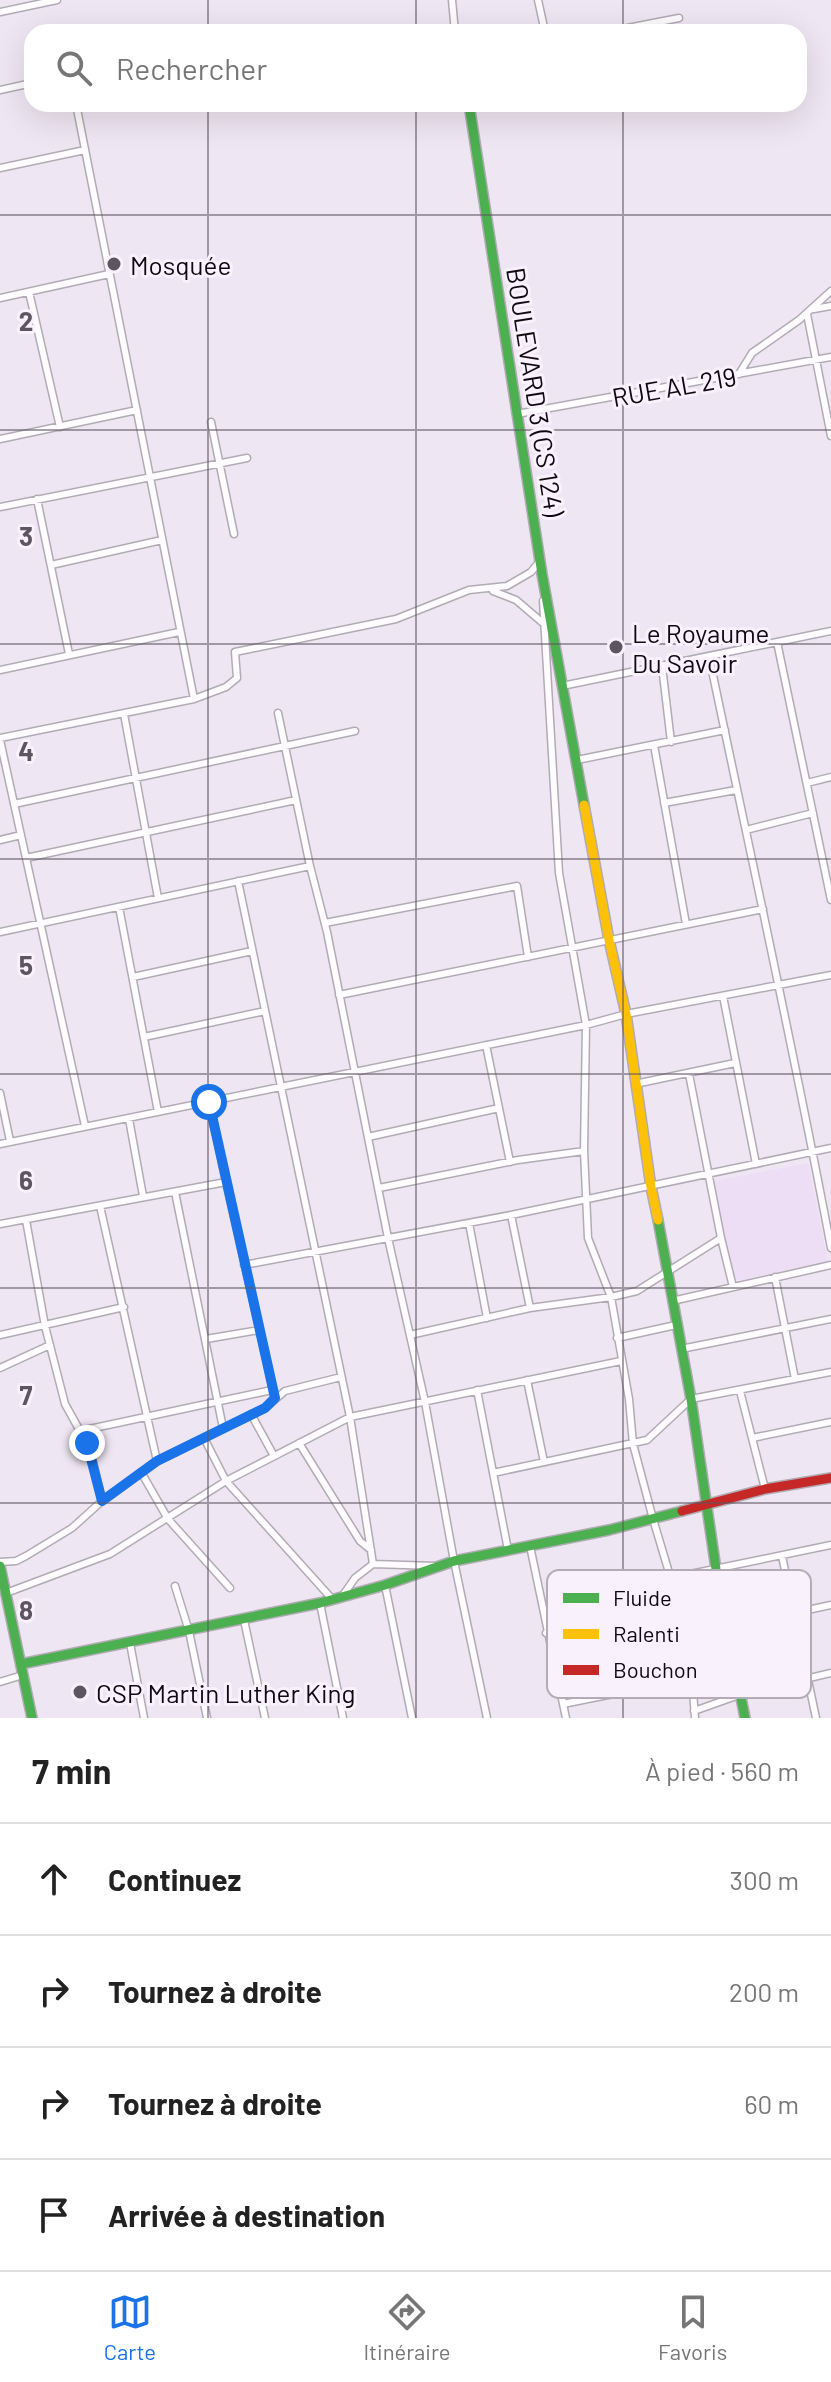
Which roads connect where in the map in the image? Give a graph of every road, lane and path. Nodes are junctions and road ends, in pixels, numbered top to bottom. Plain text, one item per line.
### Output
1 (57, 0) edge
2 (452, 0) edge
3 (538, 0) edge
4 (0, 12) edge
5 (679, 18) dead end
6 (454, 24) edge
7 (543, 24) edge
8 (648, 24) edge
9 (24, 85) edge
10 (0, 90) edge
11 (78, 112) edge
12 (470, 112) edge
13 (85, 150) junction
14 (0, 168) edge
15 (109, 274) junction
16 (831, 291) edge
17 (29, 292) junction
18 (0, 297) edge
19 (831, 306) edge
20 (808, 312) junction
21 (831, 357) edge
22 (816, 360) junction
23 (739, 374) junction
24 (137, 410) junction
25 (517, 414) junction
26 (211, 422) dead end
27 (830, 422) edge
28 (60, 427) junction
29 (831, 436) edge
30 (0, 439) edge
31 (247, 458) dead end
32 (220, 463) junction
33 (151, 478) junction
34 (37, 499) junction
35 (0, 507) edge
36 (234, 534) dead end
37 (162, 540) junction
38 (540, 561) junction
39 (51, 565) junction
40 (542, 574) junction
41 (485, 589) junction
42 (544, 624) junction
43 (831, 631) edge
44 (179, 632) junction
45 (552, 632) junction
46 (777, 642) junction
47 (69, 654) junction
48 (709, 656) junction
49 (662, 666) junction
50 (0, 670) edge
51 (562, 686) junction
52 (194, 699) junction
53 (278, 713) dead end
54 (124, 714) junction
55 (725, 730) junction
56 (355, 731) dead end
57 (0, 739) edge
58 (671, 742) junction
59 (654, 745) junction
60 (284, 746) junction
61 (577, 760) junction
62 (831, 777) edge
63 (135, 779) junction
64 (807, 783) junction
65 (736, 790) junction
66 (296, 800) junction
67 (664, 803) junction
68 (14, 804) junction
69 (813, 813) junction
70 (746, 830) junction
71 (145, 833) junction
72 (21, 835) junction
73 (0, 840) edge
74 (26, 858) junction
75 (310, 866) junction
76 (238, 881) junction
77 (158, 898) junction
78 (831, 900) edge
79 (119, 907) junction
80 (763, 909) junction
81 (325, 923) junction
82 (40, 924) junction
83 (686, 924) junction
84 (0, 932) edge
85 (609, 940) junction
86 (572, 947) junction
87 (252, 951) junction
88 (528, 957) junction
89 (831, 975) edge
90 (133, 977) junction
91 (779, 986) junction
92 (339, 995) junction
93 (723, 996) junction
94 (265, 1011) junction
95 (626, 1014) junction
96 (586, 1025) junction
97 (144, 1037) junction
98 (486, 1045) junction
99 (735, 1063) junction
100 (354, 1072) junction
101 (689, 1074) junction
102 (635, 1084) junction
103 (281, 1088) junction
104 (0, 1093) edge
105 (209, 1102) junction
106 (499, 1108) junction
107 (158, 1112) junction
108 (129, 1119) junction
109 (85, 1126) junction
110 (368, 1137) junction
111 (10, 1141) junction
112 (0, 1144) edge
113 (831, 1148) edge
114 (584, 1151) junction
115 (813, 1152) junction
116 (510, 1162) junction
117 (756, 1164) junction
118 (709, 1174) junction
119 (226, 1182) junction
120 (651, 1187) junction
121 (379, 1188) junction
122 (175, 1192) junction
123 (143, 1196) junction
124 (586, 1198) junction
125 (100, 1206) junction
126 (511, 1215) junction
127 (26, 1220) junction
128 (469, 1223) junction
129 (0, 1224) edge
130 (388, 1238) junction
131 (721, 1238) junction
132 (831, 1248) edge
133 (315, 1252) junction
134 (244, 1265) junction
135 (831, 1265) edge
136 (669, 1272) junction
137 (775, 1277) junction
138 (733, 1287) junction
139 (611, 1297) junction
140 (672, 1301) junction
141 (124, 1307) junction
142 (530, 1308) junction
143 (487, 1318) junction
144 (831, 1319) edge
145 (676, 1325) junction
146 (45, 1326) junction
147 (783, 1328) junction
148 (259, 1330) junction
149 (0, 1335) edge
150 (410, 1335) junction
151 (617, 1338) junction
152 (206, 1339) junction
153 (50, 1345) junction
154 (681, 1349) junction
155 (621, 1361) junction
156 (0, 1368) edge
157 (831, 1372) edge
158 (341, 1377) junction
159 (795, 1379) junction
160 (527, 1380) junction
161 (272, 1390) junction
162 (477, 1390) junction
163 (740, 1391) junction
164 (275, 1398) junction
165 (691, 1399) junction
166 (218, 1402) junction
167 (425, 1402) junction
168 (251, 1414) junction
169 (148, 1417) junction
170 (350, 1417) junction
171 (831, 1422) edge
172 (223, 1428) junction
173 (80, 1431) junction
174 (204, 1438) junction
175 (752, 1438) junction
176 (299, 1443) junction
177 (633, 1444) junction
178 (274, 1456) junction
179 (157, 1461) junction
180 (544, 1462) junction
181 (141, 1472) junction
182 (493, 1473) junction
183 (831, 1478) edge
184 (226, 1481) junction
185 (765, 1489) junction
186 (102, 1501) junction
187 (706, 1505) junction
188 (168, 1519) junction
189 (653, 1519) junction
190 (831, 1545) edge
191 (530, 1546) junction
192 (371, 1550) junction
193 (508, 1550) junction
194 (782, 1556) junction
195 (454, 1561) junction
196 (0, 1564) edge
197 (373, 1564) junction
198 (438, 1566) junction
199 (716, 1569) junction
200 (669, 1570) edge
201 (711, 1570) edge
202 (785, 1570) edge
203 (385, 1585) junction
204 (175, 1586) dead end
205 (230, 1588) dead end
206 (6, 1593) junction
207 (337, 1599) junction
208 (320, 1603) junction
209 (831, 1605) edge
210 (811, 1609) edge
211 (244, 1620) junction
212 (189, 1631) junction
213 (546, 1633) joint
214 (547, 1637) edge
215 (130, 1643) junction
216 (21, 1664) junction
217 (831, 1673) edge
218 (23, 1675) junction
219 (811, 1677) edge
220 (0, 1682) edge
221 (811, 1696) edge
222 (562, 1698) edge
223 (594, 1698) edge
224 (732, 1698) edge
225 (742, 1698) edge
226 (563, 1704) junction
227 (694, 1714) edge
228 (32, 1718) edge
229 (144, 1718) edge
230 (207, 1718) edge
231 (265, 1718) edge
232 (343, 1718) edge
233 (412, 1718) edge
234 (487, 1718) edge
235 (566, 1718) edge
236 (745, 1718) edge
237 (816, 1718) edge

1 - 4 street
2 - 6 street
3 - 7 street
5 - 8 street
9 - 10 street
11 - 13 street
12 - 25 street, BOULEVARD 3 (CS 124)
13 - 14 street
13 - 15 street
15 - 17 street
15 - 24 street
16 - 20 street
17 - 18 street
17 - 28 street
19 - 20 street
20 - 22 street
20 - 23 street
21 - 22 street, RUE AL 219
22 - 23 street, RUE AL 219
22 - 27 street
23 - 25 street, RUE AL 219
24 - 28 street
24 - 33 street
25 - 38 street, BOULEVARD 3 (CS 124)
26 - 32 street
27 - 29 street
28 - 30 street
31 - 32 street
32 - 33 street
32 - 36 street
33 - 34 street
33 - 37 street
34 - 35 street
34 - 39 street
37 - 39 street
37 - 44 street
38 - 40 street, BOULEVARD 3 (CS 124)
38 - 41 street
39 - 47 street
40 - 42 street
40 - 45 street, BOULEVARD 3 (CS 124)
41 - 42 street
41 - 52 street
42 - 45 street
42 - 86 street
43 - 46 street
44 - 47 street
44 - 52 street
45 - 51 street, BOULEVARD 3 (CS 124)
46 - 48 street
46 - 64 street
47 - 50 street
48 - 49 street
48 - 55 street
49 - 51 street
49 - 58 street
51 - 61 street, BOULEVARD 3 (CS 124)
52 - 54 street
53 - 60 street
54 - 57 street
54 - 63 street
55 - 58 street
55 - 65 street
56 - 60 street
57 - 68 street
58 - 59 street
59 - 61 street
59 - 67 street
60 - 63 street
60 - 66 street
61 - 85 street, BOULEVARD 3 (CS 124)
62 - 64 street
63 - 68 street
63 - 71 street
64 - 69 street
65 - 67 street
65 - 70 street
66 - 71 street
66 - 75 street
67 - 83 street
68 - 72 street
69 - 70 street
69 - 78 street
70 - 80 street
71 - 74 street
71 - 77 street
72 - 73 street
72 - 74 street
74 - 82 street
75 - 76 street
75 - 81 street
76 - 77 street
76 - 87 street
77 - 79 street
79 - 82 street
79 - 90 street
80 - 83 street
80 - 91 street
81 - 88 street
81 - 92 street
82 - 84 street
82 - 109 street
83 - 85 street
85 - 86 street
85 - 95 street, BOULEVARD 3 (CS 124)
86 - 88 street
86 - 96 street
87 - 90 street
87 - 94 street
88 - 92 street
89 - 91 street
90 - 97 street
91 - 93 street
91 - 115 street
92 - 100 street
93 - 95 street
93 - 99 street
94 - 97 street
94 - 103 street
95 - 96 street
95 - 102 street, BOULEVARD 3 (CS 124)
96 - 98 street
96 - 114 street
97 - 107 street
98 - 100 street
98 - 106 street
99 - 101 street
99 - 117 street
100 - 103 street
100 - 110 street
101 - 102 street
101 - 118 street
102 - 120 street, BOULEVARD 3 (CS 124)
103 - 105 street
103 - 133 street
104 - 111 street
105 - 107 street
105 - 119 street
106 - 110 street
106 - 116 street
107 - 108 street
108 - 109 street
108 - 123 street
109 - 111 street
110 - 121 street
111 - 112 street
113 - 115 street
114 - 116 street
114 - 124 street
115 - 117 street
115 - 132 street
116 - 121 street
117 - 118 street
118 - 120 street
118 - 131 street
119 - 122 street
119 - 134 street
120 - 124 street
120 - 136 street, BOULEVARD 3 (CS 124)
121 - 130 street
122 - 123 street
122 - 152 street
123 - 125 street
124 - 126 street
124 - 139 street
125 - 127 street
125 - 141 street
126 - 128 street
126 - 142 street
127 - 129 street
127 - 146 street
128 - 130 street
128 - 143 street
130 - 133 street
130 - 150 street
131 - 136 street
131 - 138 street
133 - 134 street
133 - 158 street
134 - 148 street
135 - 137 street
136 - 139 street
136 - 140 street, BOULEVARD 3 (CS 124)
137 - 138 street
137 - 147 street
138 - 140 street
139 - 142 street
139 - 151 street
140 - 145 street, BOULEVARD 3 (CS 124)
141 - 146 street
141 - 169 street
142 - 143 street
143 - 150 street
144 - 147 street
145 - 151 street
145 - 154 street, BOULEVARD 3 (CS 124)
146 - 149 street
146 - 153 street
147 - 154 street
147 - 159 street
148 - 152 street
148 - 161 street
150 - 167 street
151 - 155 street
152 - 166 street
153 - 156 street
153 - 173 street
154 - 165 street, BOULEVARD 3 (CS 124)
155 - 160 street
155 - 177 street
157 - 159 street
158 - 164 street
158 - 170 street
159 - 163 street
160 - 162 street
160 - 180 street
161 - 164 street
161 - 166 street
162 - 167 street
162 - 182 street
163 - 165 street
163 - 175 street
164 - 168 street
165 - 177 street
165 - 187 street, BOULEVARD 3 (CS 124)
166 - 169 street
166 - 172 street
167 - 170 street
167 - 195 street
168 - 172 street
168 - 178 street
169 - 173 street
169 - 179 street
170 - 176 street
170 - 192 street
171 - 175 street
172 - 174 street
173 - 186 street
174 - 179 street
174 - 184 street
175 - 185 street
176 - 178 street
176 - 192 street
177 - 180 street
177 - 189 street
178 - 184 street
179 - 181 street
180 - 182 street
181 - 186 street
181 - 188 street
182 - 193 street
183 - 185 street
184 - 188 street
184 - 207 street
185 - 187 street
186 - 196 street
187 - 189 street
187 - 199 street, BOULEVARD 3 (CS 124)
188 - 205 street
188 - 206 street
189 - 191 street
189 - 200 street
190 - 194 street
191 - 193 street
191 - 213 street
192 - 197 street
193 - 195 street
194 - 199 street
194 - 202 street
195 - 198 street
195 - 234 street
196 - 206 street
197 - 198 street
197 - 207 street
198 - 203 street
199 - 201 street
203 - 207 street
203 - 233 street
204 - 212 street
206 - 216 street
207 - 208 street
208 - 211 street
208 - 232 street
209 - 210 street
211 - 212 street
211 - 231 street
212 - 215 street
212 - 230 street
213 - 214 street
215 - 216 street
215 - 229 street
216 - 218 street
217 - 219 street
218 - 220 street
218 - 228 street
221 - 237 street
222 - 226 street
223 - 226 street
224 - 227 street
225 - 236 street, BOULEVARD 3 (CS 124)
226 - 235 street

